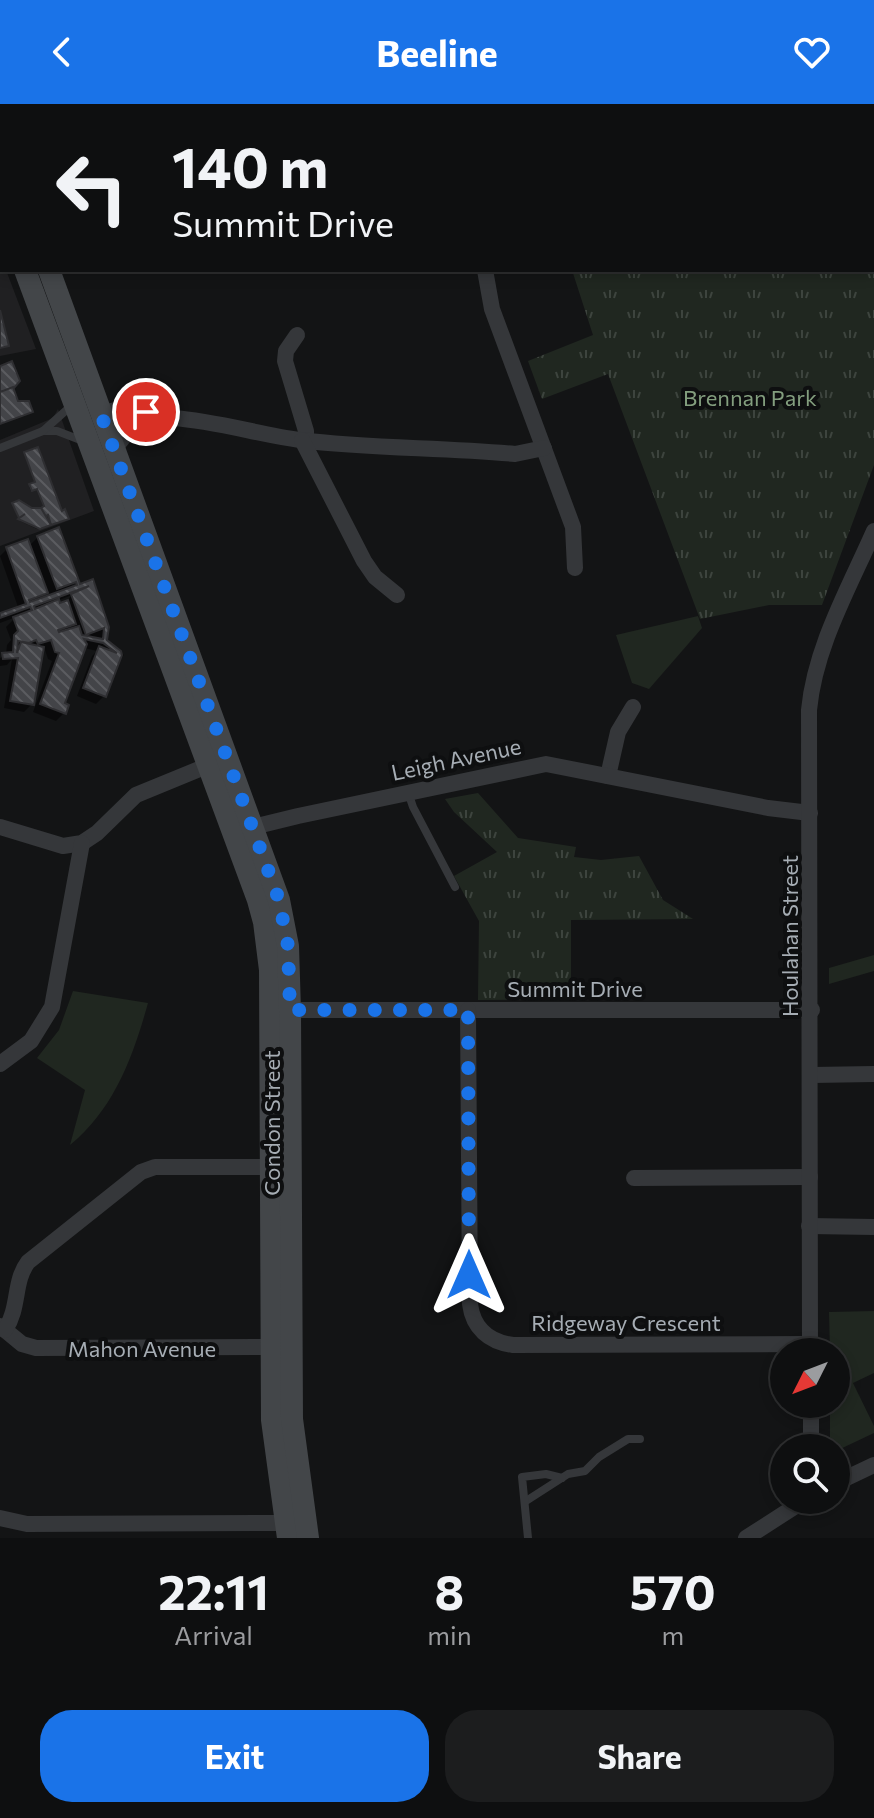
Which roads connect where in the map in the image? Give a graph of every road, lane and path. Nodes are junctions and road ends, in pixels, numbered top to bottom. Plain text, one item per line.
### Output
1 (26, 272) edge
2 (50, 272) edge
3 (485, 272) edge
4 (297, 335) dead end
5 (75, 402) junction
6 (102, 417) junction
7 (167, 418) junction
8 (43, 431) junction
9 (304, 440) junction
10 (91, 445) junction
11 (0, 448) edge
12 (544, 448) junction
13 (114, 449) junction
14 (104, 481) junction
15 (874, 531) edge
16 (575, 568) dead end
17 (397, 595) dead end
18 (633, 707) dead end
19 (218, 762) junction
20 (608, 776) junction
21 (408, 792) junction
22 (810, 813) junction
23 (0, 827) edge
24 (253, 827) junction
25 (82, 843) junction
26 (455, 887) dead end
27 (290, 1010) junction
28 (468, 1010) junction
29 (812, 1010) junction
30 (0, 1064) edge
31 (874, 1074) edge
32 (812, 1075) junction
33 (272, 1167) junction
34 (810, 1177) junction
35 (634, 1178) dead end
36 (809, 1226) junction
37 (874, 1227) edge
38 (2, 1328) edge
39 (810, 1338) edge
40 (281, 1347) junction
41 (770, 1348) edge
42 (640, 1439) dead end
43 (874, 1465) edge
44 (850, 1476) edge
45 (562, 1478) junction
46 (526, 1501) junction
47 (785, 1514) edge
48 (0, 1518) edge
49 (297, 1530) edge
50 (27, 1531) edge
51 (751, 1537) edge
52 (528, 1538) edge

1 - 5 main road, Condon Street
2 - 6 main road, Condon Street
3 - 12 street
4 - 9 street
5 - 8 lane
5 - 10 main road, Condon Street
6 - 7 street
6 - 13 main road, Condon Street
6 - 14 main road
7 - 9 street
7 - 13 street
8 - 10 lane
8 - 11 lane
9 - 12 street
9 - 17 street
10 - 14 main road, Condon Street
12 - 16 street
13 - 19 main road, Condon Street
14 - 19 main road, Condon Street
15 - 22 street, Houlahan Street
18 - 20 street
19 - 24 main road, Condon Street
19 - 25 street
19 - 33 main road, Condon Street
20 - 21 street, Leigh Avenue
20 - 22 street, Leigh Avenue
21 - 24 street, Leigh Avenue
21 - 26 lane
22 - 29 street, Houlahan Street
23 - 25 street
24 - 27 main road, Condon Street
25 - 30 street
27 - 28 street, Summit Drive
27 - 40 main road, Condon Street
28 - 29 street, Summit Drive
28 - 41 street, Ridgeway Crescent
29 - 32 street, Houlahan Street
31 - 32 street
32 - 34 street, Houlahan Street
33 - 38 street
33 - 40 main road, Condon Street
34 - 35 street
34 - 36 street, Houlahan Street
36 - 37 street
36 - 39 street, Houlahan Street
38 - 40 street, Mahon Avenue
40 - 49 main road, Condon Street
42 - 45 lane
43 - 44 street
45 - 46 lane
45 - 46 lane
46 - 52 lane
47 - 51 street
48 - 50 street
49 - 50 street

